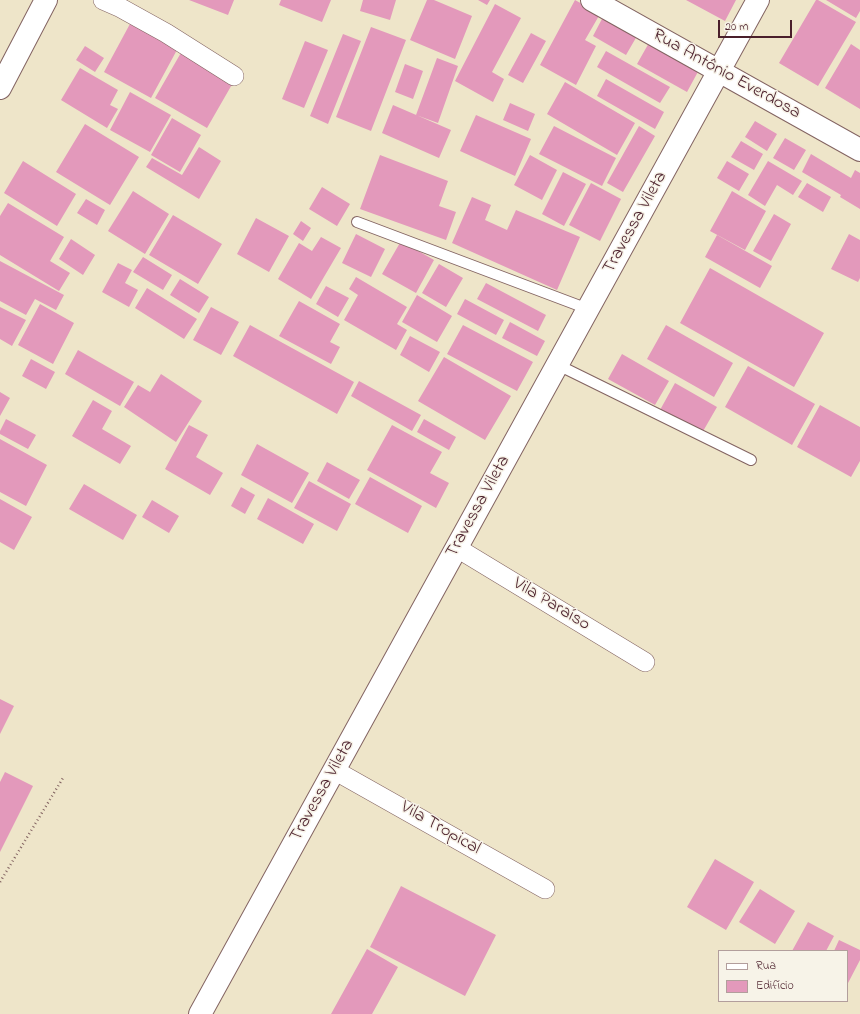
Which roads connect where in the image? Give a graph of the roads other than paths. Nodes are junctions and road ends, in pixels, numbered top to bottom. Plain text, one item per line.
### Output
1 (46, 0) edge
2 (102, 0) edge
3 (592, 0) edge
4 (758, 0) edge
5 (720, 72) junction
6 (234, 76) dead end
7 (0, 88) edge
8 (860, 150) edge
9 (357, 222) dead end
10 (588, 309) junction
11 (558, 365) junction
12 (752, 460) dead end
13 (457, 548) junction
14 (645, 662) dead end
15 (334, 770) junction
16 (545, 889) dead end
17 (200, 1014) edge

1 - 7 street
2 - 6 street
3 - 5 street, Rua Antônio Everdosa
4 - 5 street, Travessa Vileta
5 - 8 street, Rua Antônio Everdosa
5 - 10 street, Travessa Vileta
9 - 10 lane
10 - 11 street, Travessa Vileta
11 - 12 lane
11 - 13 street, Travessa Vileta
13 - 14 street, Vila Paraíso
13 - 15 street, Travessa Vileta
15 - 16 street, Vila Tropical
15 - 17 street, Travessa Vileta

